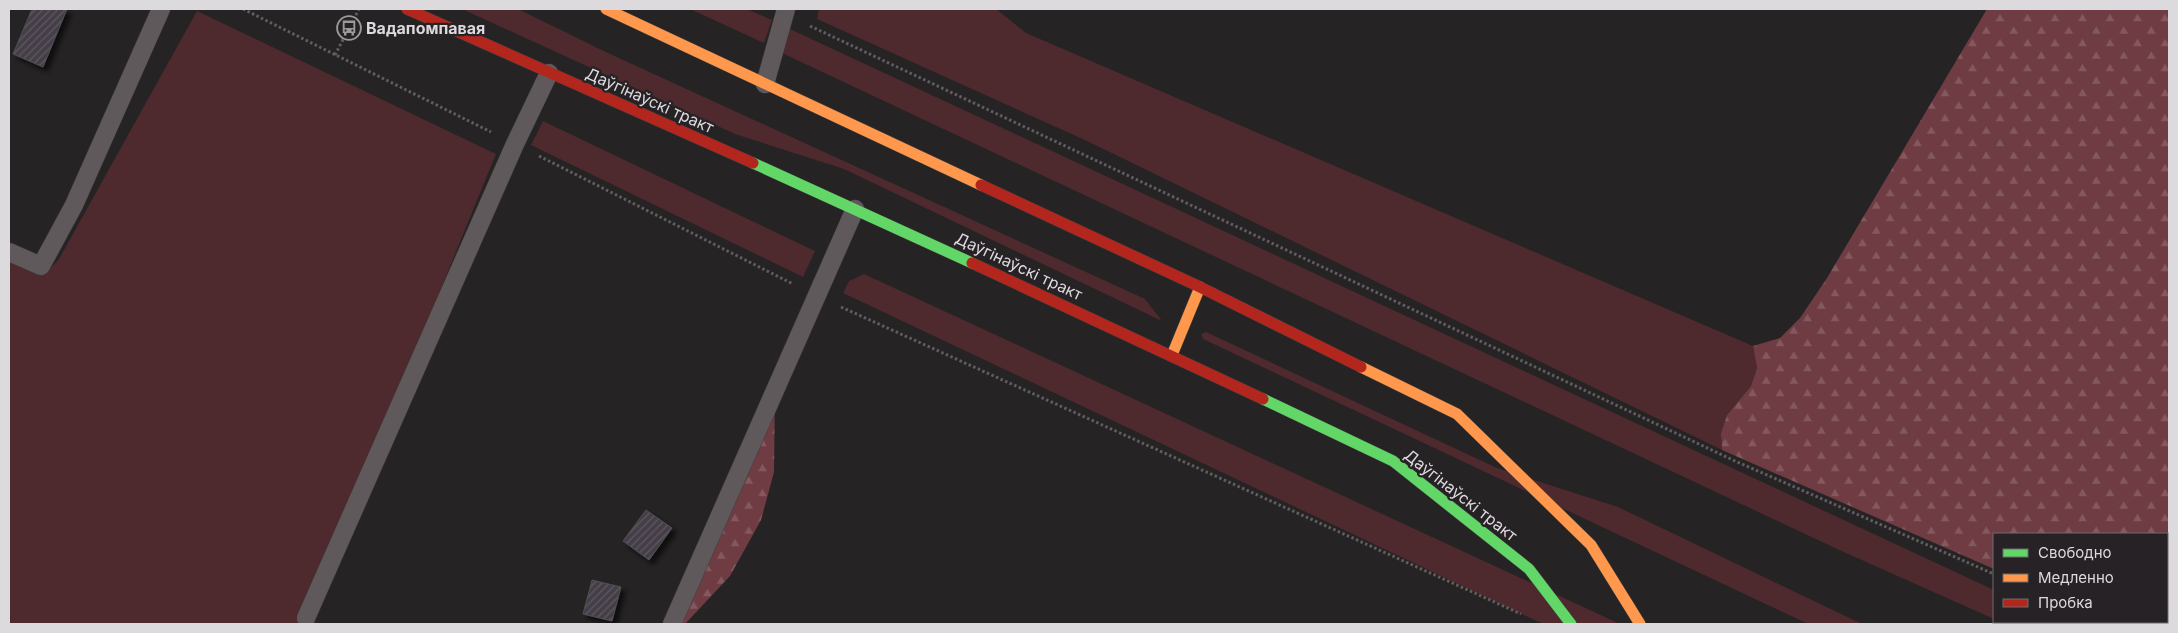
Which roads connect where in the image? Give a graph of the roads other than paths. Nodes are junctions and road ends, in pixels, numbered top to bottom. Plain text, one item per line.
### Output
1 (161, 9) edge
2 (407, 9) edge
3 (606, 9) edge
4 (786, 12) edge
5 (549, 73) junction
6 (764, 84) junction
7 (855, 209) junction
8 (9, 252) edge
9 (1200, 287) junction
10 (1172, 355) junction
11 (306, 618) dead end
12 (672, 624) edge
13 (1571, 624) edge
14 (1640, 624) edge

1 - 8 lane
2 - 5 main road, Даўгінаўскі тракт
3 - 6 main road
4 - 6 lane
5 - 7 main road, Даўгінаўскі тракт
5 - 11 lane
6 - 9 main road
7 - 10 main road, Даўгінаўскі тракт
7 - 12 lane
9 - 10 main road
9 - 14 main road
10 - 13 main road, Даўгінаўскі тракт

